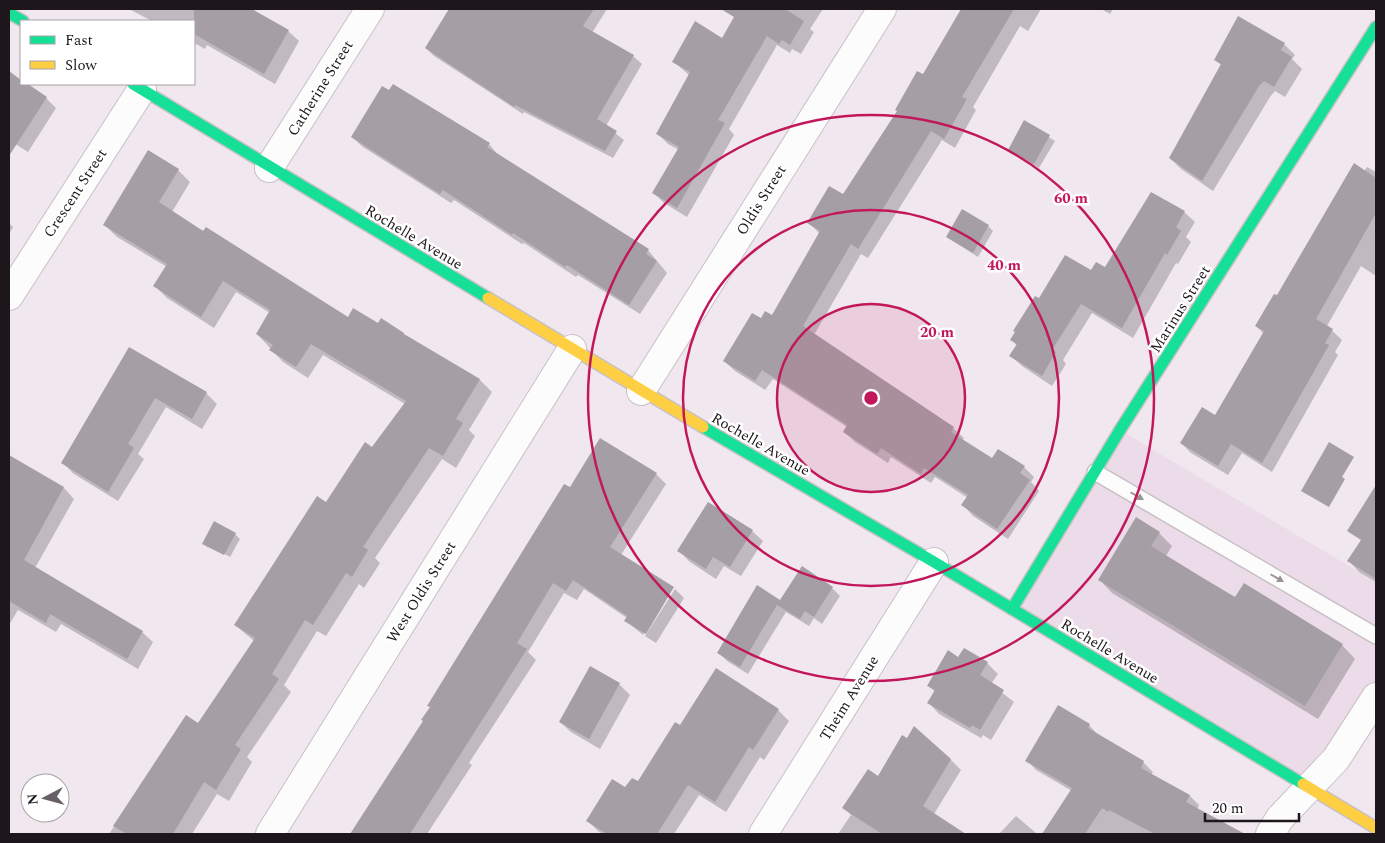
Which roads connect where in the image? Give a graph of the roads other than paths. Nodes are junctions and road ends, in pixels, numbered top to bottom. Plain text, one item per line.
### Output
1 (370, 9) edge
2 (882, 9) edge
3 (9, 13) edge
4 (21, 20) edge
5 (1376, 27) edge
6 (137, 86) edge
7 (269, 168) junction
8 (9, 296) edge
9 (572, 349) junction
10 (641, 391) junction
11 (1095, 472) junction
12 (934, 562) junction
13 (1012, 609) junction
14 (1376, 636) edge
15 (1376, 697) edge
16 (1309, 788) junction
17 (1376, 828) edge
18 (270, 834) edge
19 (763, 834) edge
20 (1270, 834) edge

1 - 7 street, Catherine Street
2 - 10 street, Oldis Street
3 - 4 street
5 - 11 street, Marinus Street
6 - 7 street, Rochelle Avenue
6 - 8 street, Crescent Street
7 - 9 street, Rochelle Avenue
9 - 10 street, Rochelle Avenue
9 - 18 street, West Oldis Street
10 - 12 street, Rochelle Avenue
11 - 13 street, Marinus Street
11 -> 14 lane
12 - 13 street, Rochelle Avenue
12 - 19 street, Theim Avenue
13 - 16 street, Rochelle Avenue
15 - 16 street
16 - 17 street, Rochelle Avenue
16 - 20 street

